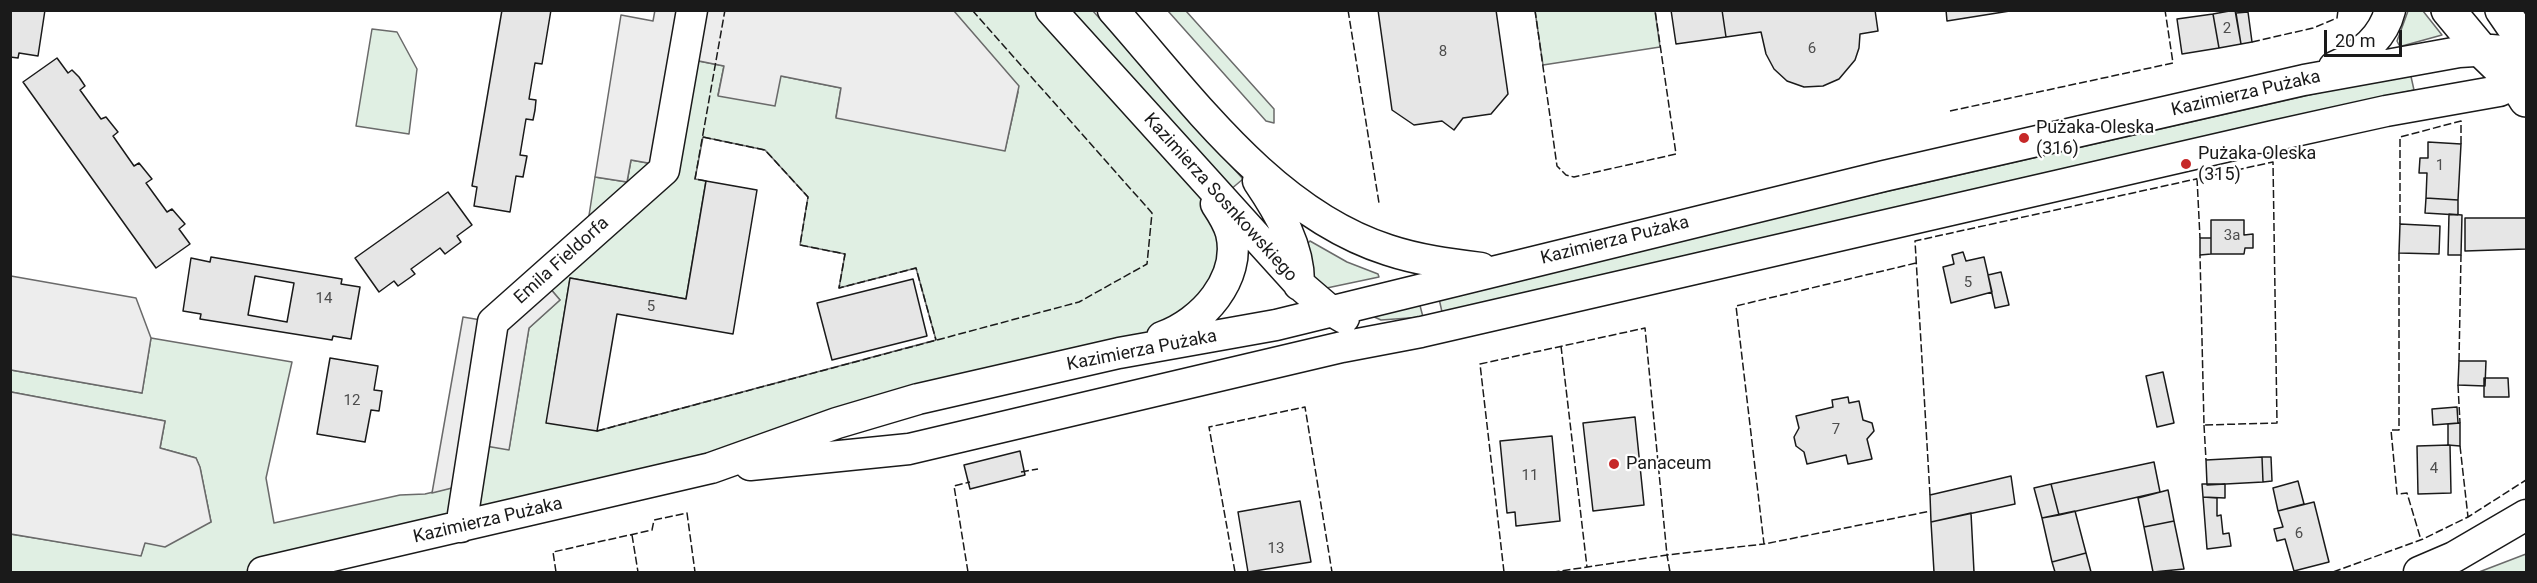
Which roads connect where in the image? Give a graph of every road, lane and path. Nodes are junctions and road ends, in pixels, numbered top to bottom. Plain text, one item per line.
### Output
1 (692, 10) edge
2 (1051, 10) edge
3 (1113, 10) edge
4 (2390, 10) edge
5 (2448, 10) edge
6 (2502, 10) edge
7 (2526, 45) edge
8 (2482, 51) junction
9 (2526, 53) edge
10 (2304, 80) junction
11 (2523, 86) edge
12 (1238, 151) junction
13 (1199, 176) junction
14 (1496, 270) junction
15 (1299, 284) junction
16 (1332, 311) junction
17 (1287, 322) junction
18 (1421, 332) junction
19 (1119, 353) junction
20 (1215, 376) junction
21 (711, 468) junction
22 (2526, 515) edge
23 (461, 527) junction
24 (263, 573) edge
25 (2419, 573) edge

1 - 23 street, Emila Fieldorfa
2 - 13 street, Kazimierza Sosnkowskiego
3 - 12 street
4 - 10 street
5 - 8 main road
6 - 7 main road
8 - 9 street, Kazimierza Pużaka
8 - 10 street, Kazimierza Pużaka
8 - 11 main road
10 - 14 street, Kazimierza Pużaka
11 - 18 street, Kazimierza Pużaka
12 - 14 street
12 - 15 street
13 - 15 street, Kazimierza Sosnkowskiego
13 - 19 street
14 - 16 street, Kazimierza Pużaka
15 - 16 street, Kazimierza Sosnkowskiego
15 - 17 street
16 - 17 street, Kazimierza Pużaka
16 - 18 street, Kazimierza Sosnkowskiego
17 - 19 street, Kazimierza Pużaka
17 - 20 street
18 - 20 street, Kazimierza Pużaka
19 - 21 street, Kazimierza Pużaka
20 - 21 street, Kazimierza Pużaka
21 - 23 street, Kazimierza Pużaka
22 - 25 street
23 - 24 street, Kazimierza Pużaka

